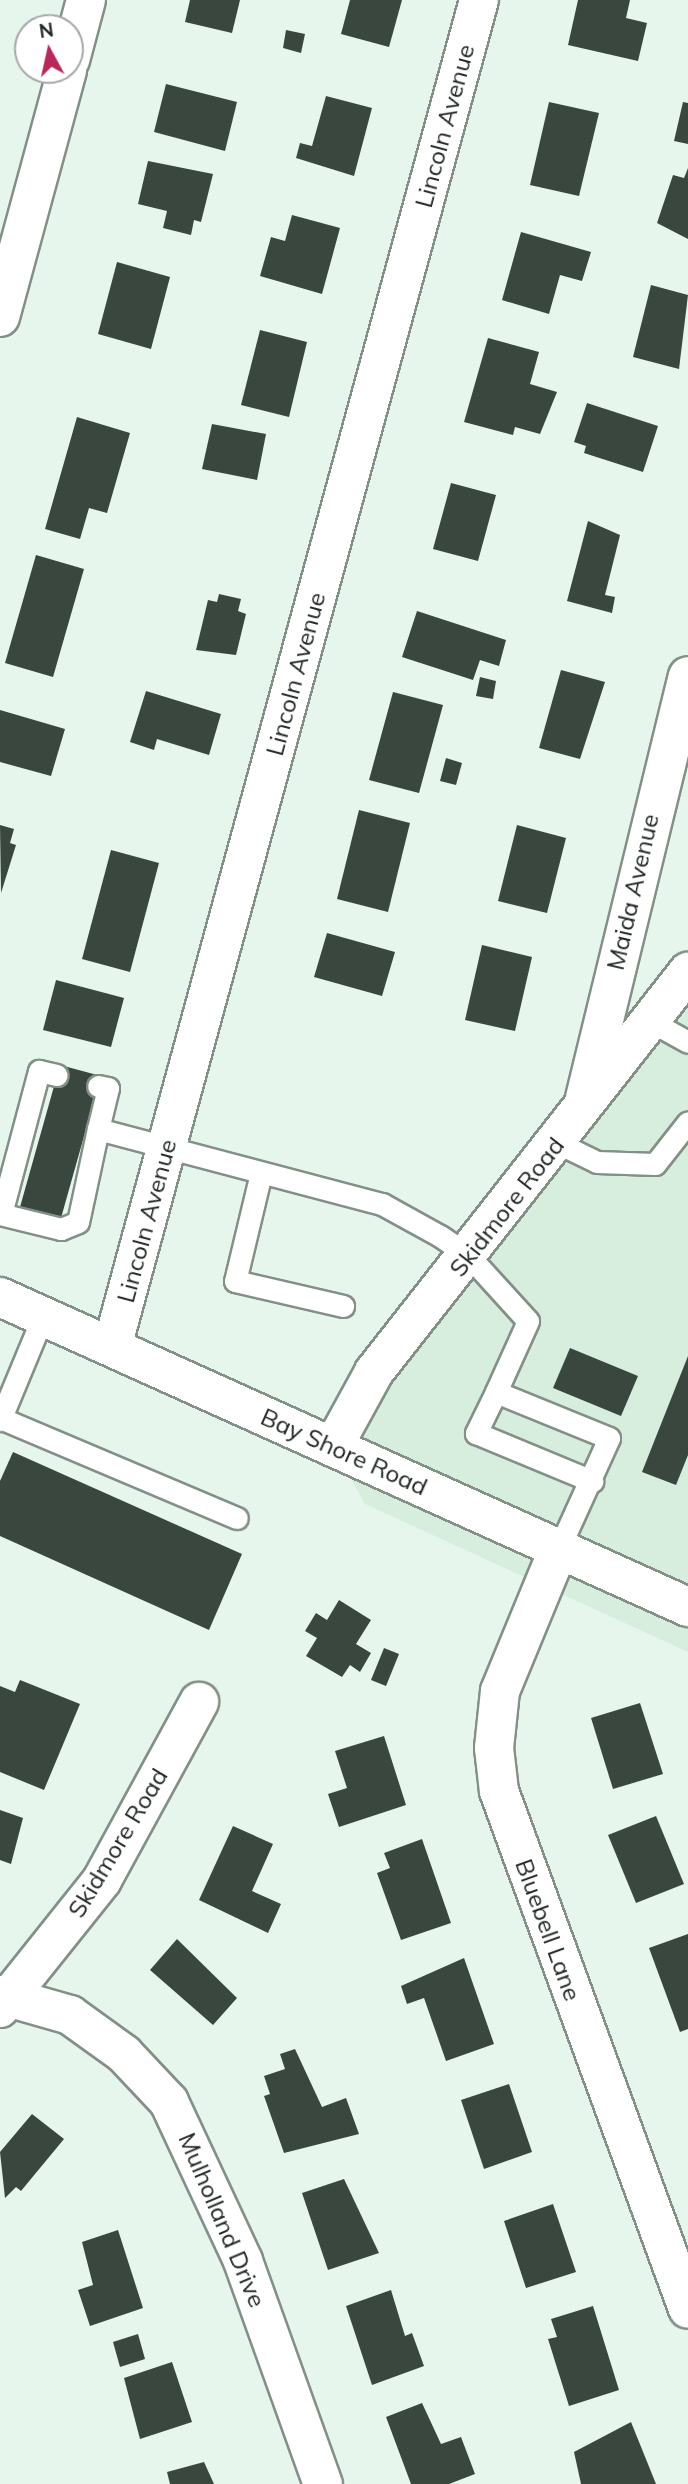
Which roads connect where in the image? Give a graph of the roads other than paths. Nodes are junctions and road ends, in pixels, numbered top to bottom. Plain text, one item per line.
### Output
1 (479, 0) edge
2 (63, 84) edge
3 (0, 317) edge
4 (688, 676) edge
5 (688, 972) edge
6 (650, 1021) junction
7 (688, 1042) edge
8 (57, 1075) dead end
9 (98, 1086) dead end
10 (583, 1110) junction
11 (688, 1122) edge
12 (91, 1135) junction
13 (558, 1143) junction
14 (167, 1146) junction
15 (261, 1173) junction
16 (1, 1212) edge
17 (468, 1255) junction
18 (0, 1297) edge
19 (343, 1306) dead end
20 (43, 1317) junction
21 (112, 1347) junction
22 (496, 1392) junction
23 (0, 1419) edge
24 (333, 1447) junction
25 (592, 1481) junction
26 (237, 1518) dead end
27 (559, 1548) junction
28 (688, 1607) edge
29 (199, 1702) dead end
30 (3, 2000) edge
31 (688, 2309) edge
32 (323, 2484) edge

1 - 14 street, Lincoln Avenue
2 - 3 street
4 - 10 street, Maida Avenue
5 - 6 street, Skidmore Road
6 - 7 lane
6 - 10 street, Skidmore Road
8 - 16 lane
9 - 12 lane
10 - 13 street, Skidmore Road
11 - 13 lane
12 - 14 lane
12 - 16 lane
13 - 17 street, Skidmore Road
14 - 15 lane
14 - 21 street, Lincoln Avenue
15 - 17 lane
15 - 19 lane
17 - 22 lane
17 - 24 street, Skidmore Road
18 - 20 street, Bay Shore Road
20 - 21 street, Bay Shore Road
20 - 23 lane
21 - 24 street, Bay Shore Road
22 - 25 lane
22 - 25 lane
23 - 26 lane
24 - 27 street, Bay Shore Road
25 - 27 lane
27 - 28 street, Bay Shore Road
27 - 31 street, Bluebell Lane
29 - 30 street, Skidmore Road
30 - 32 street, Mulholland Drive

